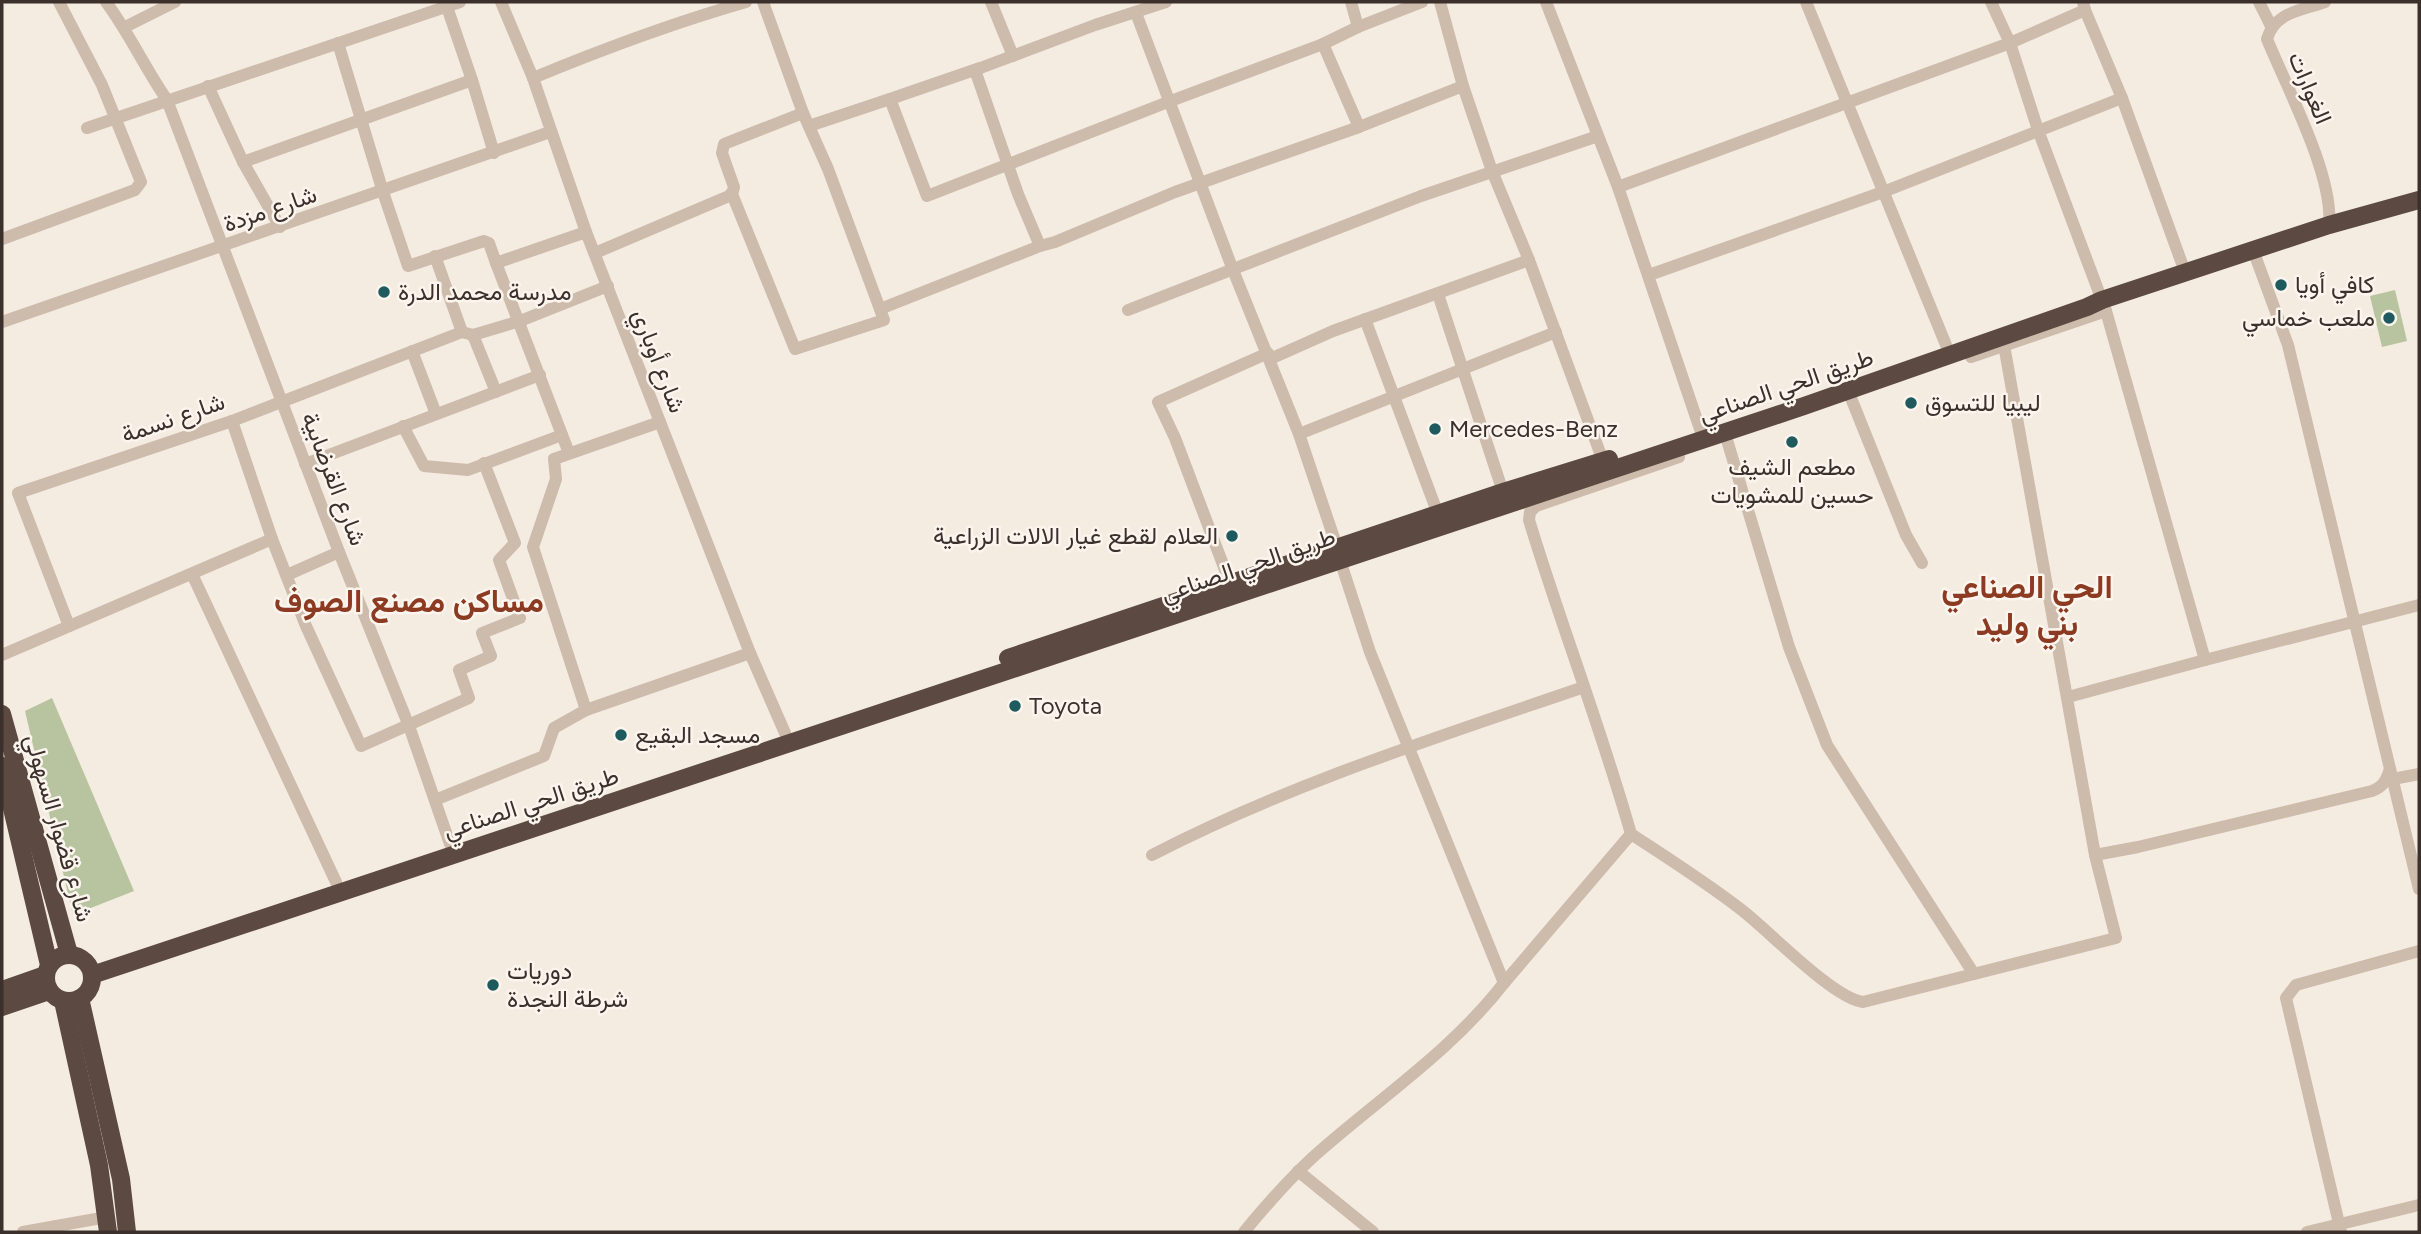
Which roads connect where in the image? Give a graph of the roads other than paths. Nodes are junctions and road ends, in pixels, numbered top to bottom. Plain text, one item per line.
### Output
1 (59, 2) edge
2 (106, 2) edge
3 (175, 2) edge
4 (460, 2) edge
5 (501, 2) edge
6 (746, 2) edge
7 (764, 2) edge
8 (991, 2) edge
9 (1162, 2) edge
10 (1351, 2) edge
11 (1422, 2) edge
12 (1440, 2) edge
13 (1546, 2) edge
14 (1806, 2) edge
15 (1991, 2) edge
16 (2259, 2) edge
17 (2325, 2) edge
18 (2084, 6) edge
19 (447, 7) junction
20 (1136, 13) junction
21 (2271, 26) junction
22 (125, 27) junction
23 (1358, 27) junction
24 (338, 43) junction
25 (2010, 43) junction
26 (1323, 44) junction
27 (1013, 57) junction
28 (980, 68) junction
29 (533, 78) junction
30 (472, 80) junction
31 (208, 86) junction
32 (1463, 86) junction
33 (2122, 98) junction
34 (890, 99) junction
35 (167, 100) junction
36 (1168, 102) junction
37 (1847, 103) junction
38 (803, 113) junction
39 (116, 118) junction
40 (360, 119) junction
41 (809, 126) junction
42 (1359, 127) junction
43 (87, 128) dead end
44 (2038, 130) junction
45 (550, 132) junction
46 (1598, 136) junction
47 (494, 153) junction
48 (243, 162) junction
49 (1007, 164) junction
50 (1492, 172) junction
51 (1201, 183) junction
52 (1618, 187) junction
53 (383, 192) junction
54 (1883, 192) junction
55 (732, 194) junction
56 (2419, 200) edge
57 (2329, 225) junction
58 (279, 228) junction
59 (586, 232) junction
60 (2, 239) edge
61 (1040, 246) junction
62 (222, 247) junction
63 (2253, 250) junction
64 (595, 253) junction
65 (435, 256) junction
66 (1529, 260) junction
67 (496, 263) junction
68 (1233, 270) junction
69 (2185, 272) junction
70 (1649, 275) junction
71 (608, 286) junction
72 (1438, 294) junction
73 (2104, 305) junction
74 (880, 309) junction
75 (1128, 310) dead end
76 (1366, 319) junction
77 (520, 321) junction
78 (2, 322) edge
79 (1556, 332) junction
80 (468, 333) junction
81 (1946, 345) junction
82 (2004, 345) junction
83 (412, 351) junction
84 (1269, 356) junction
85 (1463, 369) junction
86 (540, 375) junction
87 (496, 392) junction
88 (1394, 396) junction
89 (1851, 398) junction
90 (283, 402) junction
91 (436, 414) junction
92 (232, 421) junction
93 (660, 422) junction
94 (403, 426) junction
95 (1700, 429) junction
96 (1299, 434) junction
97 (562, 435) junction
98 (1727, 440) junction
99 (569, 453) junction
100 (1603, 461) junction
101 (305, 464) junction
102 (484, 464) junction
103 (1503, 492) junction
104 (1522, 500) junction
105 (1438, 514) junction
106 (1529, 520) junction
107 (272, 539) junction
108 (514, 543) junction
109 (533, 547) junction
110 (339, 552) junction
111 (1338, 554) junction
112 (1922, 563) dead end
113 (191, 574) junction
114 (287, 575) junction
115 (1230, 583) junction
116 (2419, 606) edge
117 (2356, 622) junction
118 (69, 626) junction
119 (750, 653) junction
120 (2, 655) edge
121 (2205, 660) junction
122 (1584, 687) junction
123 (2068, 697) junction
124 (586, 710) junction
125 (2, 714) edge
126 (409, 726) junction
127 (785, 733) junction
128 (1409, 747) junction
129 (2, 766) edge
130 (2391, 766) junction
131 (2419, 774) edge
132 (2393, 779) junction
133 (2372, 791) junction
134 (435, 800) junction
135 (2398, 804) junction
136 (1631, 834) junction
137 (450, 844) junction
138 (1152, 855) dead end
139 (2095, 855) junction
140 (336, 882) junction
141 (2419, 889) edge
142 (2419, 951) edge
143 (69, 954) junction
144 (90, 970) junction
145 (1974, 974) junction
146 (1504, 983) junction
147 (57, 986) junction
148 (2, 990) edge
149 (2, 1007) edge
150 (1298, 1171) junction
151 (2419, 1205) edge
152 (108, 1225) edge
153 (2340, 1229) edge
154 (23, 1232) edge
155 (127, 1232) edge
156 (1244, 1232) edge
157 (1373, 1232) edge
158 (2308, 1232) edge

1 - 39 street
2 - 22 street
3 - 22 street
4 - 19 street
5 - 29 street, شارع أوباري
6 - 29 street
7 - 38 street
8 - 27 street
9 - 20 street
10 - 23 street
11 - 23 street
12 - 32 street
13 - 46 street
14 - 37 street
15 - 25 street
16 - 21 street
17 - 21 street, الغوارات
18 - 25 street
18 - 33 street
19 - 24 street
19 - 30 street
20 - 27 street
20 - 36 street
21 - 57 street, الغوارات
22 - 35 street, شارع القرضابية
23 - 26 street
24 - 31 street
24 - 40 street
25 - 37 street
25 - 44 street
26 - 36 street
26 - 42 street
27 - 28 street
28 - 34 street
28 - 49 street
29 - 45 street, شارع أوباري
30 - 40 street
30 - 47 street
31 - 35 street
31 - 48 street
32 - 42 street
32 - 50 street
33 - 44 street
33 - 69 street
34 - 41 street
34 - 49 street
35 - 39 street
35 - 62 street, شارع القرضابية
36 - 49 street
36 - 51 street
37 - 52 street
37 - 54 street
38 - 41 street
38 - 55 street
39 - 43 street
39 - 60 street
40 - 48 street
40 - 53 street
41 - 74 street
42 - 51 street
44 - 54 street
44 - 73 street
45 - 47 street, شارع مزدة
45 - 59 street, شارع أوباري
46 - 50 street
46 - 52 street
47 - 53 street, شارع مزدة
48 - 58 street
49 - 61 street
50 - 66 street
50 - 68 street
51 - 61 street
51 - 68 street
52 - 70 street
53 - 58 street, شارع مزدة
53 - 65 street
54 - 70 street
54 - 81 street
55 - 64 street
55 - 74 street
56 - 57 highway, طريق الحي الصناعي
57 - 63 highway, طريق الحي الصناعي
58 - 62 street, شارع مزدة
59 - 64 street, شارع أوباري
59 - 67 street
61 - 74 street
62 - 78 street, شارع مزدة
62 - 90 street, شارع القرضابية
63 - 69 highway, طريق الحي الصناعي
63 - 117 street
64 - 71 street, شارع أوباري
65 - 67 street
65 - 80 street
66 - 72 street
66 - 79 street
67 - 77 street
68 - 75 street
68 - 84 street
69 - 73 highway, طريق الحي الصناعي
70 - 95 street
71 - 77 street, شارع نسمة
71 - 93 street, شارع أوباري
72 - 76 street
72 - 85 street
73 - 81 highway
73 - 82 street
73 - 104 highway, طريق الحي الصناعي
73 - 121 street
76 - 84 street
76 - 88 street
77 - 80 street, شارع نسمة
77 - 86 street
79 - 85 street
79 - 100 street
80 - 83 street, شارع نسمة
80 - 87 street
81 - 95 highway
82 - 89 street
82 - 123 street
83 - 90 street, شارع نسمة
83 - 91 street
84 - 96 street
84 - 115 street
85 - 88 street
85 - 103 street
86 - 87 street
86 - 97 street
87 - 91 street
88 - 96 street
88 - 105 street
89 - 98 street
89 - 112 street
90 - 92 street, شارع نسمة
90 - 101 street, شارع القرضابية
91 - 94 street
92 - 107 street
92 - 118 street, شارع نسمة
93 - 99 street
93 - 119 street, شارع أوباري
94 - 101 street
94 - 102 street
95 - 100 highway
96 - 111 street
97 - 99 street
97 - 102 street
98 - 106 street
98 - 145 street
99 - 109 street
100 - 103 highway
101 - 110 street, شارع القرضابية
102 - 108 street
103 - 105 highway
104 - 106 street
104 - 111 highway, طريق الحي الصناعي
105 - 111 highway
106 - 122 street
107 - 113 street
107 - 114 street
108 - 109 street
108 - 126 street
109 - 124 street
110 - 114 street
110 - 126 street, شارع القرضابية
111 - 115 highway
111 - 128 street
111 - 144 highway, طريق الحي الصناعي
113 - 118 street
113 - 140 street
114 - 126 street
115 - 127 highway
116 - 117 street
117 - 121 street
117 - 130 street
118 - 120 street
119 - 124 street
119 - 127 street, شارع أوباري
121 - 123 street
122 - 128 street
122 - 136 street
123 - 139 street
124 - 134 street
125 - 143 highway, شارع قضوار السهولي
126 - 134 street, شارع القرضابية
127 - 137 highway
128 - 138 street
128 - 146 street
129 - 147 highway
130 - 132 street
130 - 133 street
131 - 132 street
132 - 135 street
133 - 135 street
133 - 139 street
134 - 137 street, شارع القرضابية
135 - 141 street
136 - 145 street
136 - 146 street
137 - 140 highway
139 - 145 street
140 - 144 highway
142 - 153 street
143 - 144 highway
143 - 147 highway
144 - 147 highway
146 - 150 street
147 - 148 highway
147 - 149 highway
147 - 152 highway
147 - 155 highway
150 - 156 street
150 - 157 street
151 - 153 street
152 - 154 street
153 - 158 street

